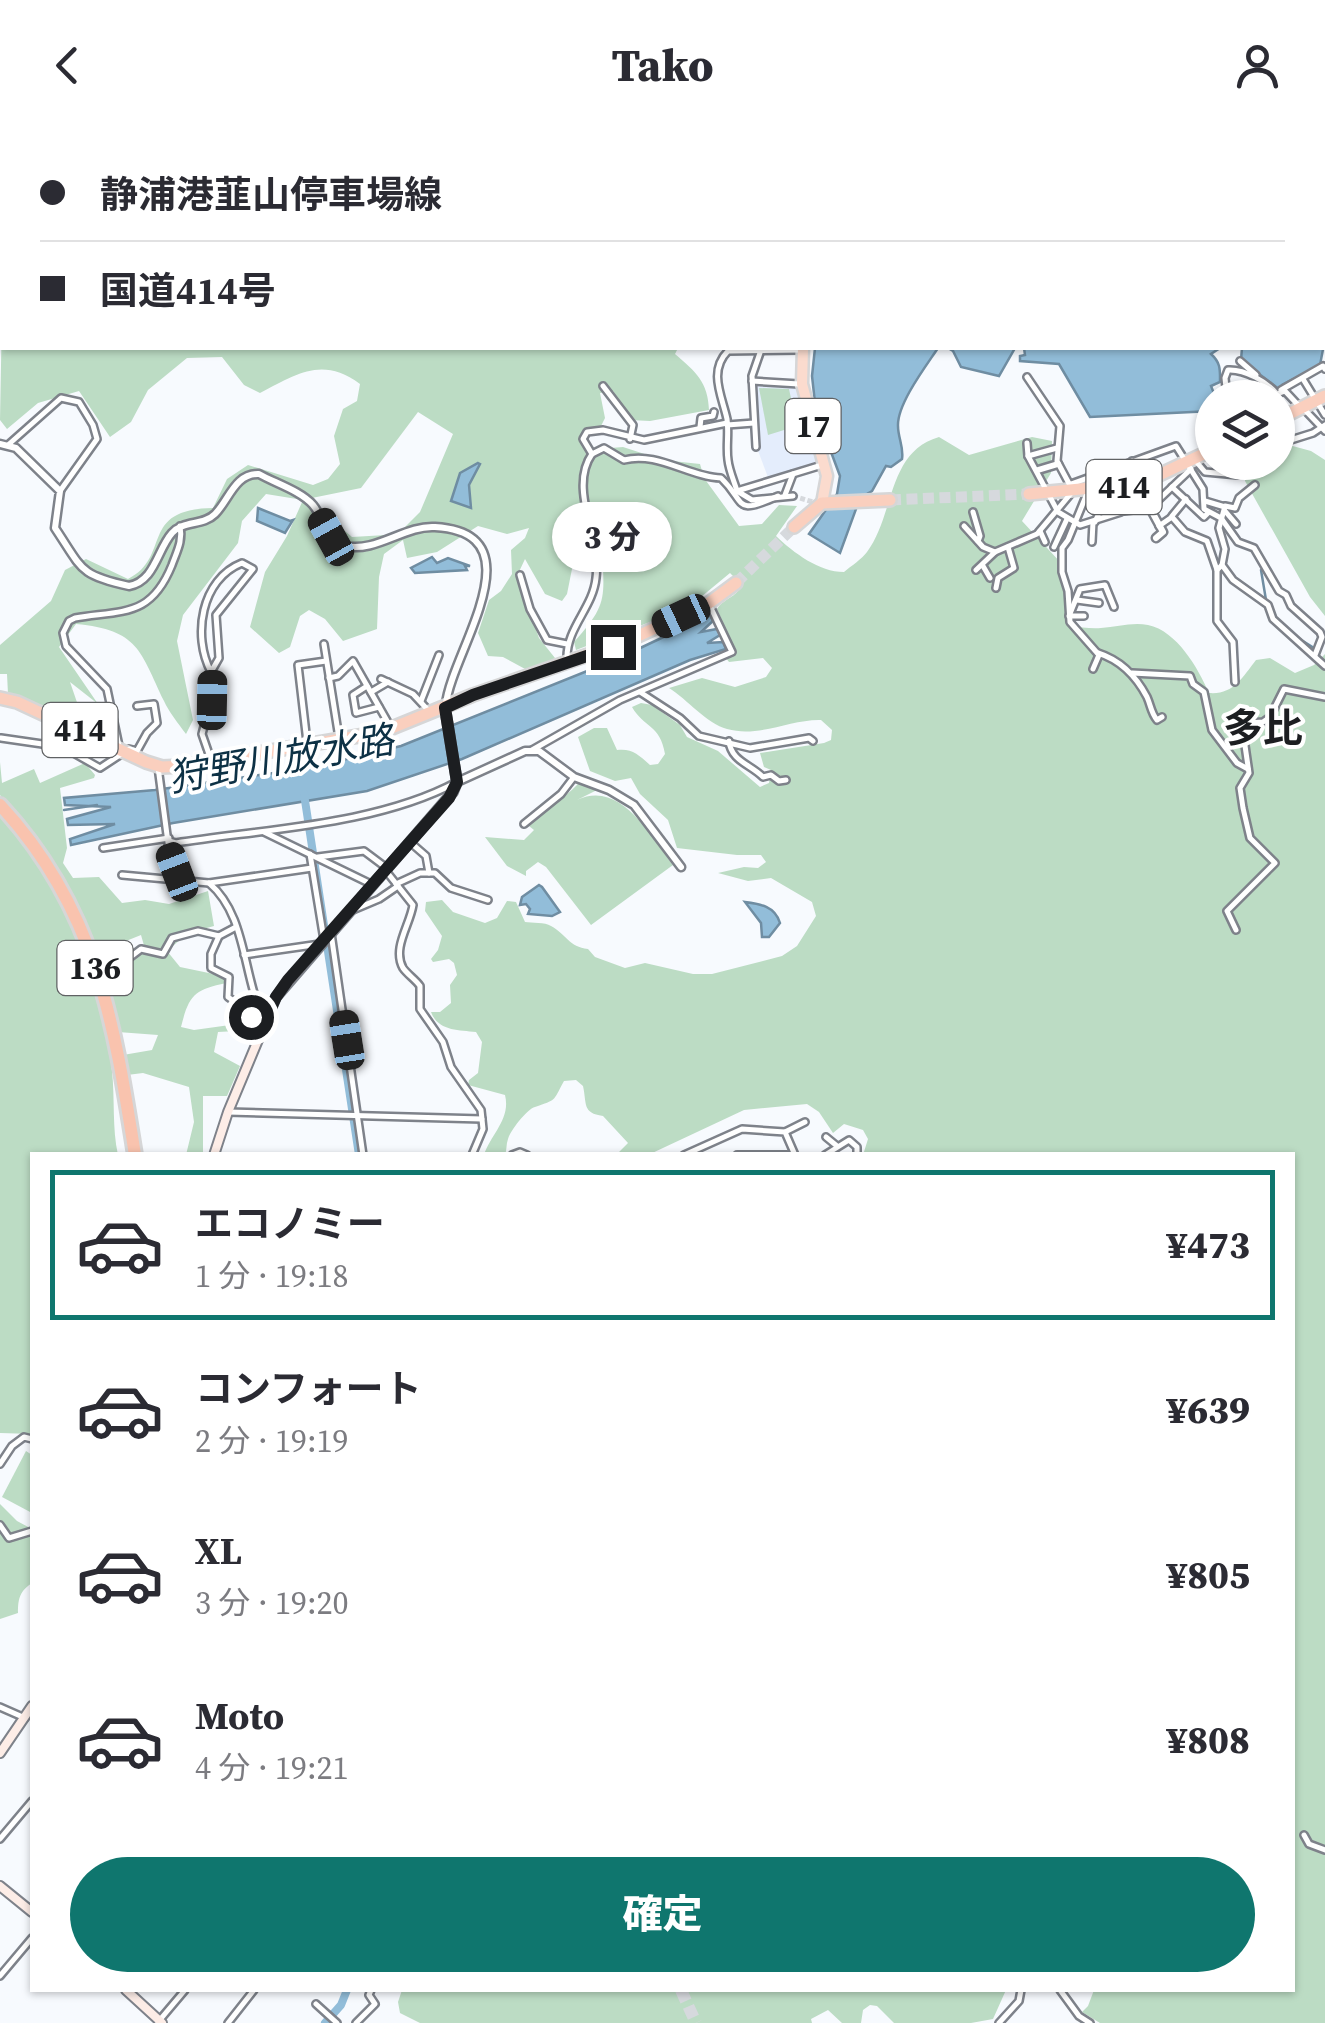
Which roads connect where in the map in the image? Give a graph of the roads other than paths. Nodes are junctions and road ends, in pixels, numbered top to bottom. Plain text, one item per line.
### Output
1 (732, 350) edge
2 (761, 350) edge
3 (803, 350) edge
4 (1240, 361) dead end
5 (1325, 369) edge
6 (1027, 377) dead end
7 (1302, 378) junction
8 (1227, 380) edge
9 (1260, 380) edge
10 (1263, 380) edge
11 (752, 381) junction
12 (1295, 382) edge
13 (802, 384) junction
14 (604, 388) dead end
15 (1320, 398) edge
16 (1295, 405) edge
17 (1298, 409) junction
18 (714, 412) dead end
19 (1325, 415) edge
20 (754, 423) junction
21 (728, 424) junction
22 (700, 427) junction
23 (1324, 428) edge
24 (666, 436) junction
25 (1295, 438) edge
26 (630, 439) junction
27 (4, 444) edge
28 (1027, 444) dead end
29 (756, 447) dead end
30 (668, 448) dead end
31 (1057, 448) junction
32 (592, 454) junction
33 (1028, 456) junction
34 (1132, 461) junction
35 (1195, 462) edge
36 (825, 464) junction
37 (1058, 464) junction
38 (1191, 464) junction
39 (1195, 466) edge
40 (1038, 470) junction
41 (793, 474) junction
42 (1142, 483) junction
43 (1256, 484) dead end
44 (1072, 487) junction
45 (1172, 488) junction
46 (1088, 490) junction
47 (60, 491) junction
48 (736, 491) junction
49 (1047, 492) junction
50 (1029, 494) tunnel mouth
51 (782, 496) junction
52 (793, 496) tunnel mouth
53 (1186, 499) junction
54 (890, 500) tunnel mouth
55 (1204, 501) junction
56 (821, 502) junction
57 (1104, 502) junction
58 (1152, 506) junction
59 (1225, 508) junction
60 (1124, 511) junction
61 (973, 512) dead end
62 (1058, 512) junction
63 (1208, 512) junction
64 (1172, 517) junction
65 (1221, 518) junction
66 (1070, 521) junction
67 (1094, 522) junction
68 (1236, 524) dead end
69 (180, 526) junction
70 (964, 526) dead end
71 (1159, 526) junction
72 (794, 527) tunnel mouth
73 (1040, 531) junction
74 (1156, 538) dead end
75 (978, 541) junction
76 (1045, 542) dead end
77 (1092, 542) dead end
78 (1054, 547) dead end
79 (1008, 548) junction
80 (995, 552) junction
81 (1220, 568) junction
82 (520, 575) dead end
83 (990, 578) dead end
84 (736, 583) tunnel mouth
85 (996, 588) dead end
86 (1076, 600) junction
87 (709, 603) junction
88 (1099, 603) dead end
89 (1114, 607) dead end
90 (1069, 616) junction
91 (1084, 616) dead end
92 (324, 644) dead end
93 (567, 644) junction
94 (1098, 653) junction
95 (1315, 655) junction
96 (440, 656) dead end
97 (326, 661) junction
98 (568, 662) junction
99 (1325, 666) edge
100 (1093, 669) dead end
101 (211, 672) junction
102 (1132, 673) junction
103 (329, 678) junction
104 (1235, 682) dead end
105 (369, 689) junction
106 (640, 692) junction
107 (1325, 697) edge
108 (0, 698) edge
109 (421, 701) junction
110 (136, 706) dead end
111 (379, 707) junction
112 (446, 712) junction
113 (432, 714) junction
114 (1162, 717) dead end
115 (392, 729) junction
116 (0, 738) edge
117 (339, 741) junction
118 (729, 741) junction
119 (813, 741) dead end
120 (307, 746) junction
121 (121, 750) junction
122 (532, 750) junction
123 (212, 761) junction
124 (1248, 769) junction
125 (158, 772) junction
126 (574, 776) junction
127 (457, 778) junction
128 (786, 780) dead end
129 (4, 811) edge
130 (524, 824) dead end
131 (261, 830) junction
132 (168, 838) junction
133 (411, 843) junction
134 (103, 848) dead end
135 (313, 855) junction
136 (312, 868) junction
137 (680, 868) dead end
138 (387, 870) junction
139 (429, 873) junction
140 (122, 875) dead end
141 (182, 880) junction
142 (210, 884) junction
143 (397, 884) junction
144 (373, 885) junction
145 (488, 900) dead end
146 (352, 909) junction
147 (236, 926) junction
148 (1236, 930) dead end
149 (219, 936) junction
150 (326, 938) junction
151 (243, 955) junction
152 (116, 968) dead end
153 (265, 1020) junction
154 (260, 1032) junction
155 (228, 1112) junction
156 (354, 1116) junction
157 (482, 1119) junction
158 (805, 1122) dead end
159 (785, 1132) junction
160 (826, 1138) dead end
161 (837, 1146) junction
162 (132, 1152) edge
163 (215, 1152) edge
164 (362, 1152) edge
165 (473, 1152) edge
166 (698, 1152) edge
167 (794, 1152) edge
168 (830, 1152) edge
169 (858, 1152) edge
170 (30, 1439) edge
171 (0, 1464) edge
172 (0, 1526) edge
173 (30, 1532) edge
174 (0, 1707) edge
175 (30, 1713) edge
176 (0, 1753) edge
177 (30, 1803) edge
178 (1304, 1835) dead end
179 (0, 1839) edge
180 (1325, 1850) edge
181 (0, 1886) edge
182 (30, 1910) edge
183 (30, 1940) edge
184 (0, 1976) edge
185 (128, 1992) edge
186 (183, 1992) edge
187 (252, 1992) edge
188 (370, 1992) edge
189 (1021, 1992) edge
190 (1061, 1992) edge
191 (316, 2004) dead end
192 (333, 2020) edge
193 (160, 2022) edge
194 (228, 2023) edge
195 (356, 2023) edge
196 (999, 2023) edge
197 (1090, 2023) edge

1 - 21 street
2 - 11 street
3 - 13 main road, 17
4 - 10 street
5 - 7 street
6 - 31 street
7 - 12 street
7 - 15 street
8 - 9 street
11 - 13 street
11 - 20 street
13 - 36 main road, 17
14 - 26 street
15 - 17 highway
15 - 19 street
16 - 17 street
17 - 23 street
18 - 22 street
20 - 21 street
20 - 29 street
21 - 22 street
21 - 48 street
22 - 24 street
23 - 25 street
24 - 26 street
24 - 30 street
26 - 32 street
27 - 47 street
27 - 47 street
28 - 33 street
31 - 33 street
31 - 37 street
32 - 51 street
32 - 93 street
33 - 40 street
34 - 38 street
34 - 42 street
34 - 44 street
35 - 38 highway, 414
36 - 41 street
36 - 56 main road, 17
37 - 40 street
37 - 44 street
38 - 39 street
38 - 42 highway, 414
38 - 45 street
38 - 55 street
40 - 49 street
41 - 48 street
41 - 51 street
42 - 46 highway, 414
42 - 58 street
43 - 59 street
44 - 46 highway, 414
44 - 49 highway, 414
44 - 62 street
45 - 53 street
45 - 58 street
46 - 57 street
46 - 66 street
47 - 69 street
48 - 51 street
49 - 50 highway, 414
49 - 62 street
51 - 52 street
53 - 63 street
53 - 64 street
54 - 56 highway
55 - 59 street
55 - 63 street
56 - 72 highway
57 - 60 street
57 - 67 street
58 - 60 street
58 - 71 street
59 - 65 street
59 - 68 street
60 - 67 street
61 - 75 street
62 - 66 street
62 - 73 street
63 - 65 street
64 - 71 street
64 - 81 street
65 - 81 street
65 - 95 street
66 - 67 street
66 - 78 street
66 - 90 street
67 - 77 street
69 - 112 street
69 - 121 street
70 - 75 street
71 - 74 street
73 - 76 street
73 - 79 street
75 - 80 street
79 - 80 street
79 - 85 street
80 - 83 street
81 - 95 street
81 - 104 street
82 - 93 street
84 - 87 highway, 414
86 - 88 street
86 - 89 street
86 - 90 street
87 - 98 highway, 414
87 - 106 street
90 - 91 street
90 - 94 street
92 - 97 street
93 - 98 street
94 - 100 street
94 - 102 street
95 - 99 street
96 - 109 street
97 - 103 street
97 - 120 street
98 - 112 highway, 414
101 - 101 street
101 - 123 street
102 - 114 street
102 - 124 street
103 - 105 street
103 - 117 street
105 - 109 street
105 - 111 street
105 - 111 street
106 - 118 street
106 - 122 street
107 - 124 street
108 - 121 highway, 414
109 - 113 street
110 - 121 street
111 - 115 street
112 - 113 highway, 414
112 - 127 main road
113 - 115 highway, 414
115 - 117 highway, 414
116 - 121 street
117 - 120 highway, 414
118 - 119 street
118 - 128 street
120 - 123 highway, 414
121 - 125 highway, 414
122 - 126 street
122 - 127 street
123 - 125 highway, 414
124 - 148 street
125 - 132 street
126 - 130 street
126 - 137 street
127 - 131 street
127 - 133 main road
129 - 162 highway, 136
131 - 132 street
131 - 135 street
132 - 134 street
132 - 141 street
133 - 138 main road
133 - 139 street
135 - 136 street
135 - 138 street
135 - 144 street
136 - 142 street
136 - 150 street
138 - 143 street
138 - 144 main road
139 - 143 street
139 - 145 street
140 - 141 street
141 - 142 street
142 - 147 street
143 - 146 street
143 - 157 street
144 - 146 main road
146 - 150 main road
147 - 149 street
147 - 151 street
149 - 152 street
149 - 154 street
150 - 151 street
150 - 153 main road
150 - 156 street
151 - 153 street
153 - 154 main road
154 - 155 main road
155 - 156 street
155 - 163 main road
156 - 157 street
156 - 164 street
157 - 165 street
158 - 159 street
159 - 166 street
159 - 167 street
160 - 161 street
161 - 168 street
161 - 169 street
170 - 171 street
172 - 173 street
174 - 175 street
175 - 176 main road
177 - 179 street
178 - 180 street
181 - 182 main road
183 - 184 street
185 - 193 main road
186 - 193 street
187 - 194 street
188 - 195 street
189 - 196 street
190 - 197 street
191 - 192 street

